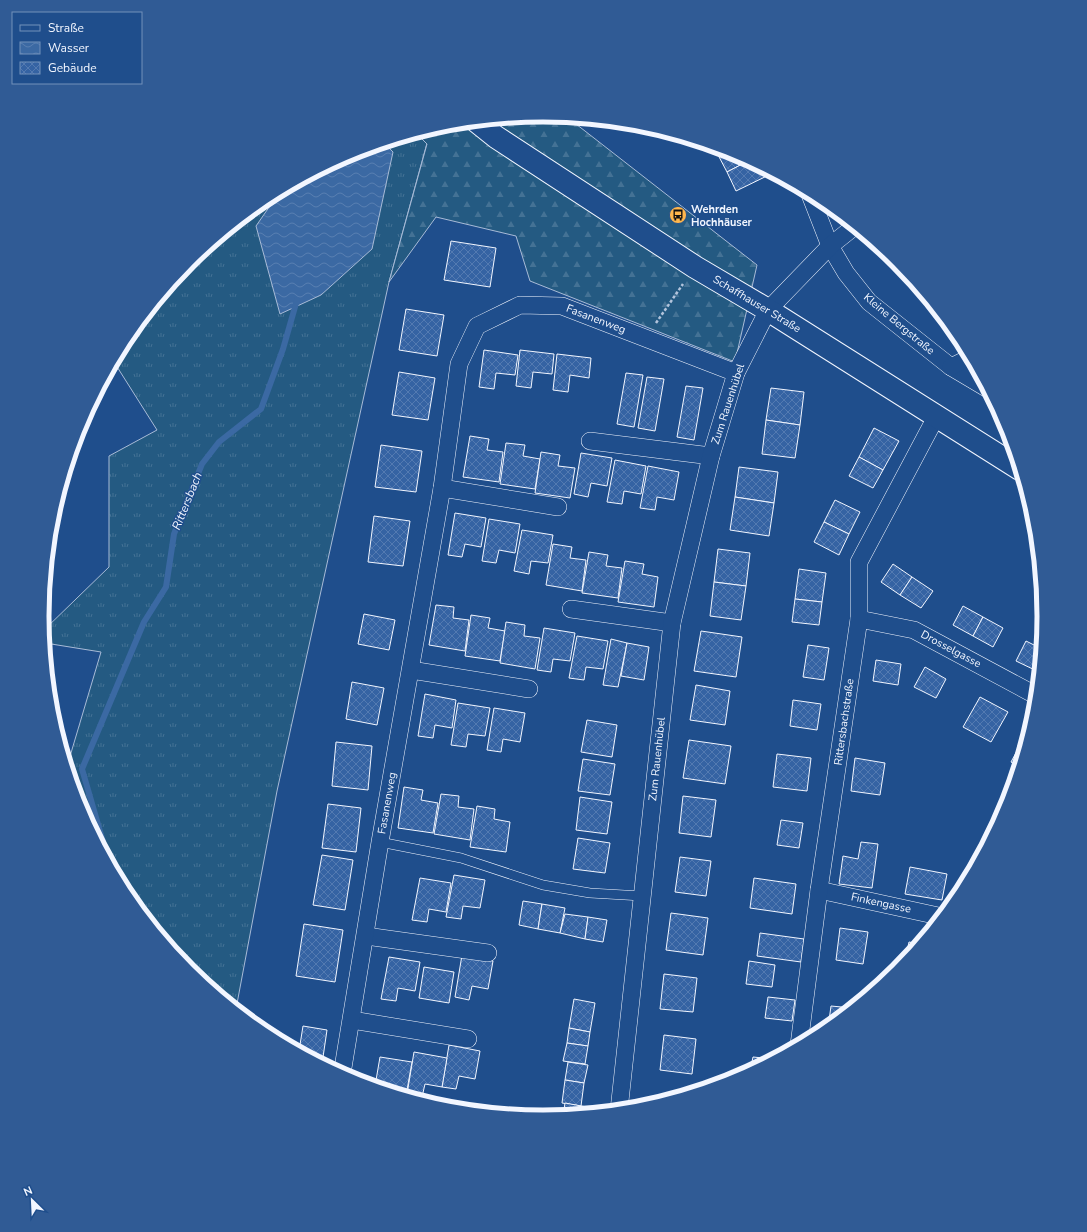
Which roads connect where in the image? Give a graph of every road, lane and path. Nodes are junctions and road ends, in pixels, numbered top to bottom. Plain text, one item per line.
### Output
1 (482, 126) edge
2 (475, 127) edge
3 (496, 137) junction
4 (813, 202) edge
5 (851, 229) edge
6 (830, 246) junction
7 (695, 267) junction
8 (768, 310) junction
9 (646, 338) junction
10 (966, 359) edge
11 (951, 367) junction
12 (736, 373) junction
13 (980, 384) edge
14 (936, 417) junction
15 (590, 441) dead end
16 (711, 456) junction
17 (1014, 464) edge
18 (442, 488) junction
19 (558, 507) dead end
20 (571, 610) dead end
21 (859, 619) junction
22 (672, 622) junction
23 (411, 670) junction
24 (529, 689) dead end
25 (1032, 693) edge
26 (380, 842) junction
27 (819, 890) junction
28 (642, 896) junction
29 (937, 915) edge
30 (366, 936) junction
31 (488, 953) dead end
32 (352, 1020) junction
33 (801, 1038) edge
34 (468, 1039) dead end
35 (343, 1068) edge
36 (620, 1104) edge

1 - 3 street, Schaffhauser Straße
2 - 3 street, Schaffhauser Straße
3 - 7 street, Schaffhauser Straße
4 - 6 street, Kleine Bergstraße
5 - 6 street, Zum Rauenhübel
6 - 8 street, Zum Rauenhübel
6 - 11 street, Kleine Bergstraße
7 - 8 street, Schaffhauser Straße
7 - 9 path
8 - 12 street, Zum Rauenhübel
8 - 14 street, Schaffhauser Straße
9 - 12 street, Fasanenweg
9 - 18 street, Fasanenweg
10 - 11 street
11 - 13 street
12 - 16 street, Zum Rauenhübel
14 - 17 street, Schaffhauser Straße
14 - 21 street, Rittersbachstraße
15 - 16 street, Zum Rauenhübel
16 - 22 street, Zum Rauenhübel
18 - 19 street
18 - 23 street, Fasanenweg
20 - 22 street
21 - 25 street, Drosselgasse
21 - 27 street, Rittersbachstraße
22 - 28 street, Zum Rauenhübel
23 - 24 street
23 - 26 street, Fasanenweg
26 - 28 lane
26 - 30 street, Fasanenweg
27 - 29 street, Finkengasse
27 - 33 street, Rittersbachstraße
28 - 36 street, Zum Rauenhübel
30 - 31 street
30 - 32 street, Fasanenweg
32 - 34 street
32 - 35 street, Fasanenweg

